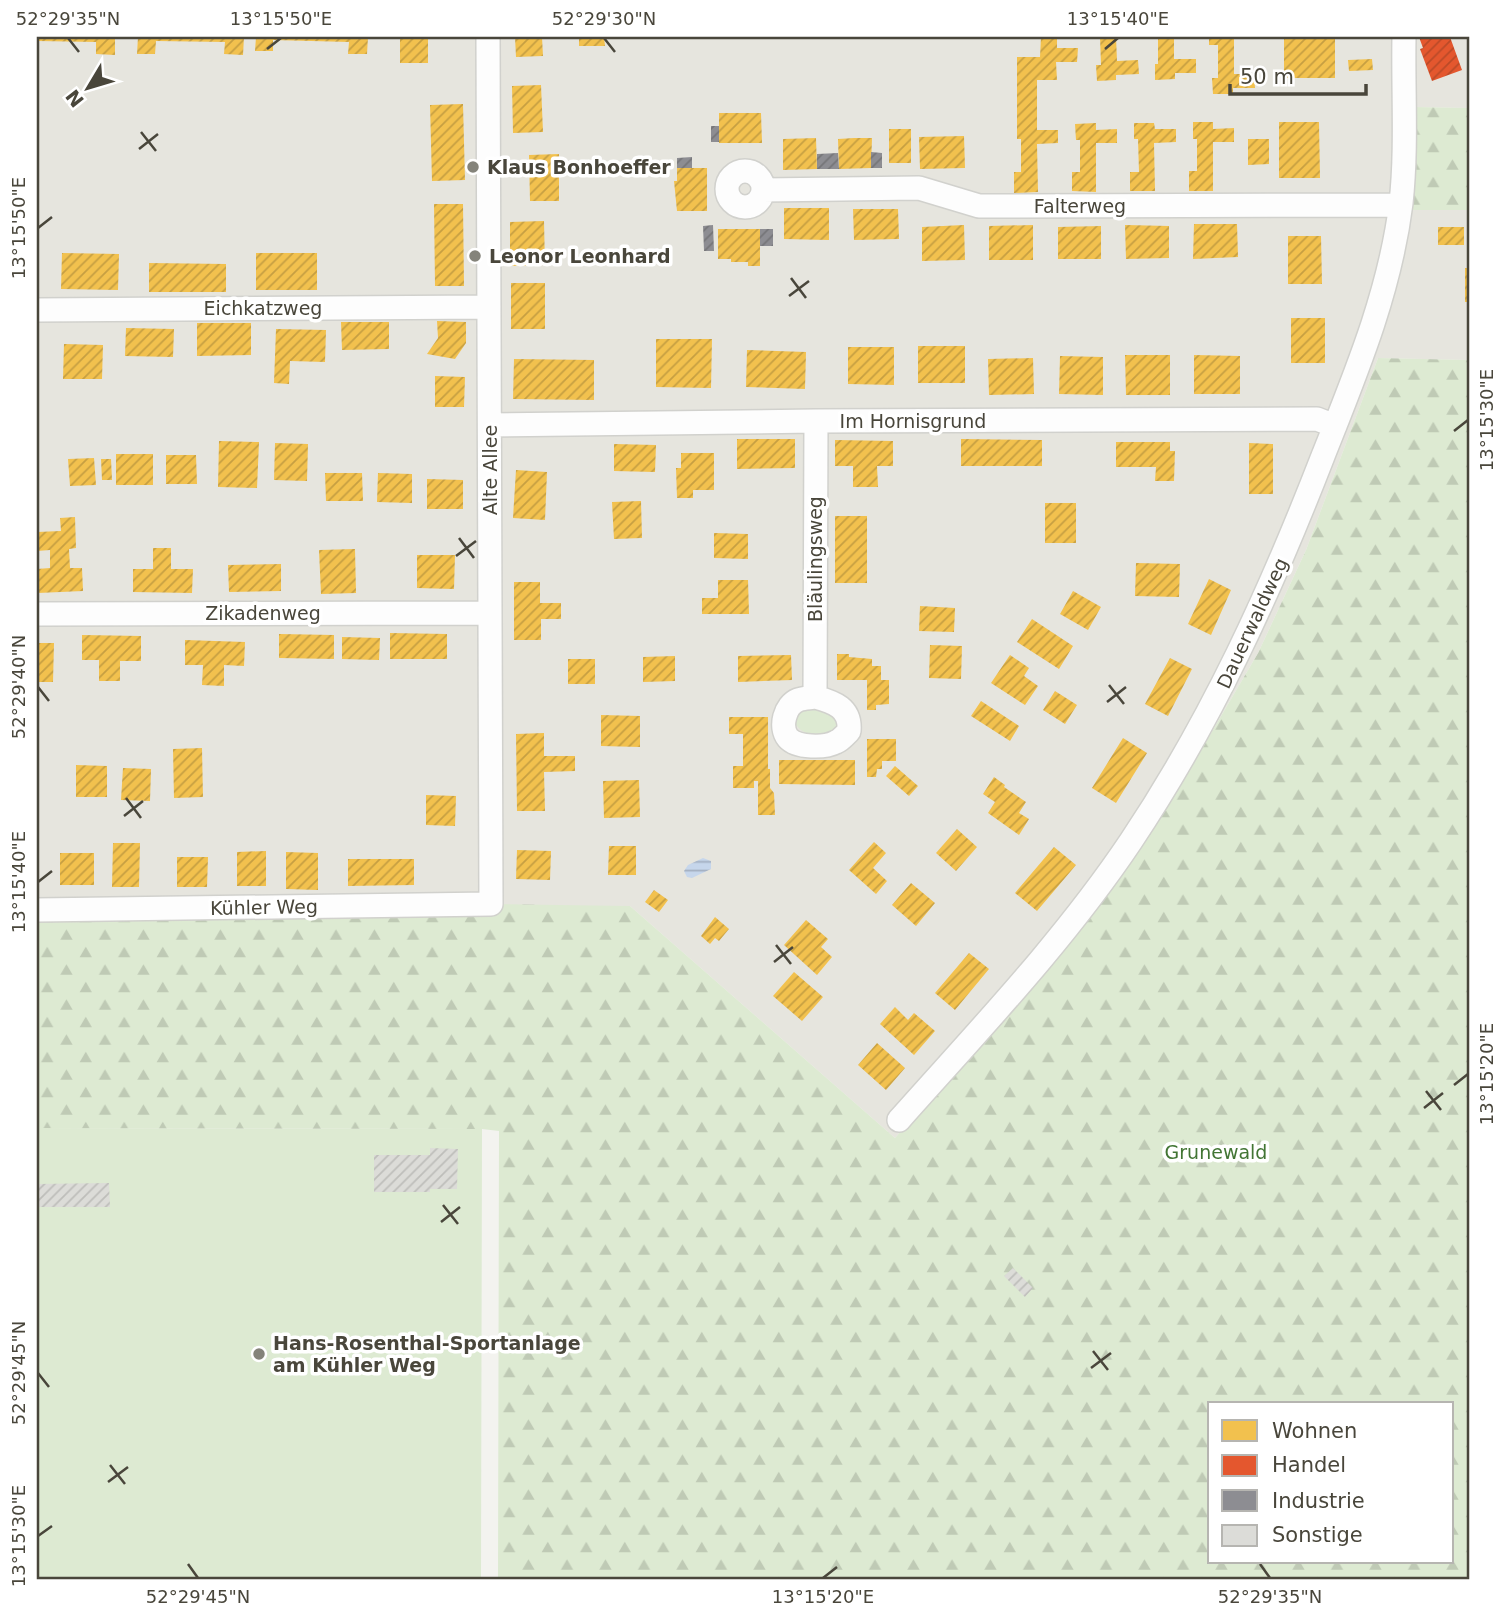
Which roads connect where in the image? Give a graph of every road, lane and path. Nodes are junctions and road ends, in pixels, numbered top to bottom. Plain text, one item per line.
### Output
1 (488, 37) edge
2 (1404, 37) edge
3 (764, 190) dead end
4 (1400, 205) junction
5 (489, 307) junction
6 (37, 310) edge
7 (816, 421) junction
8 (489, 425) junction
9 (1335, 426) junction
10 (490, 612) junction
11 (37, 614) edge
12 (815, 697) dead end
13 (491, 904) joint
14 (37, 910) edge
15 (899, 1120) dead end

1 - 5 street, Alte Allee
2 - 4 street, Dauerwaldweg
3 - 4 street, Falterweg
4 - 9 street, Dauerwaldweg
5 - 6 street, Eichkatzweg
5 - 8 street, Alte Allee
7 - 8 street, Im Hornisgrund
7 - 9 street, Im Hornisgrund
7 - 12 street, Bläulingsweg
8 - 10 street, Alte Allee
9 - 15 street, Dauerwaldweg
10 - 11 street, Zikadenweg
10 - 13 street, Alte Allee
13 - 14 street, Kühler Weg

